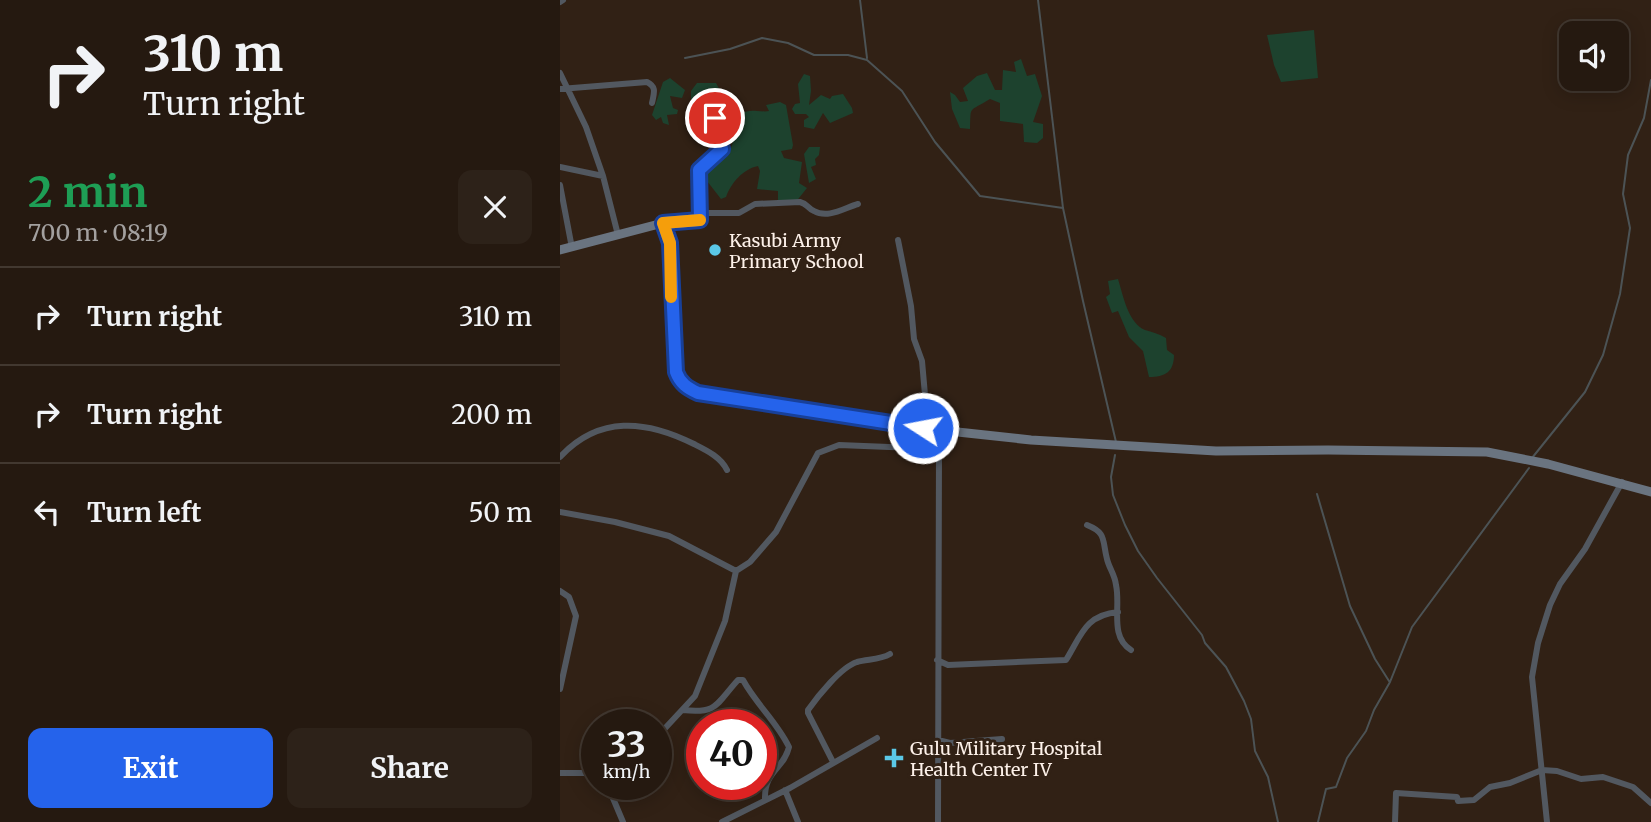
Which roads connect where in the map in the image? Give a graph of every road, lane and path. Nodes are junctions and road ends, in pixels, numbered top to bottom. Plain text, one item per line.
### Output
1 (560, 73) edge
2 (564, 90) edge
3 (652, 103) dead end
4 (715, 118) dead end
5 (560, 167) edge
6 (603, 176) junction
7 (560, 185) edge
8 (858, 204) dead end
9 (700, 213) junction
10 (663, 223) junction
11 (618, 235) junction
12 (898, 240) dead end
13 (572, 247) junction
14 (560, 250) edge
15 (923, 428) junction
16 (939, 430) junction
17 (939, 449) junction
18 (560, 457) edge
19 (727, 470) dead end
20 (1622, 482) junction
21 (1651, 492) edge
22 (560, 512) edge
23 (1087, 525) dead end
24 (736, 571) junction
25 (560, 590) edge
26 (1118, 612) junction
27 (1130, 650) dead end
28 (890, 654) dead end
29 (937, 660) junction
30 (560, 689) edge
31 (711, 709) edge
32 (764, 709) edge
33 (682, 710) junction
34 (686, 710) edge
35 (672, 721) edge
36 (777, 725) edge
37 (877, 738) dead end
38 (1002, 739) dead end
39 (938, 740) junction
40 (833, 762) junction
41 (777, 767) edge
42 (1542, 770) junction
43 (560, 773) edge
44 (581, 773) edge
45 (785, 790) junction
46 (777, 794) edge
47 (614, 800) edge
48 (763, 800) edge
49 (1651, 803) edge
50 (623, 822) edge
51 (722, 822) edge
52 (798, 822) edge
53 (937, 822) edge
54 (1395, 822) edge
55 (1547, 822) edge

1 - 2 street
2 - 3 street
2 - 6 street
4 - 9 street
5 - 6 street
6 - 11 street
7 - 13 street
8 - 9 street
9 - 10 street
10 - 11 street
10 - 15 street
11 - 13 street
12 - 15 street
13 - 14 street
15 - 16 street
16 - 17 street
16 - 20 street
17 - 24 street
17 - 29 street
18 - 19 street
20 - 21 street
20 - 42 street
22 - 24 street
23 - 26 street
24 - 33 street
25 - 30 street
26 - 27 street
26 - 29 street
28 - 40 street
29 - 39 street
31 - 32 street
33 - 34 street
33 - 35 street
36 - 41 street
37 - 40 street
38 - 39 street
39 - 53 street
40 - 45 street
42 - 49 street
42 - 54 street
42 - 55 street
43 - 44 street
45 - 46 street
45 - 52 street
47 - 50 street
48 - 51 street

